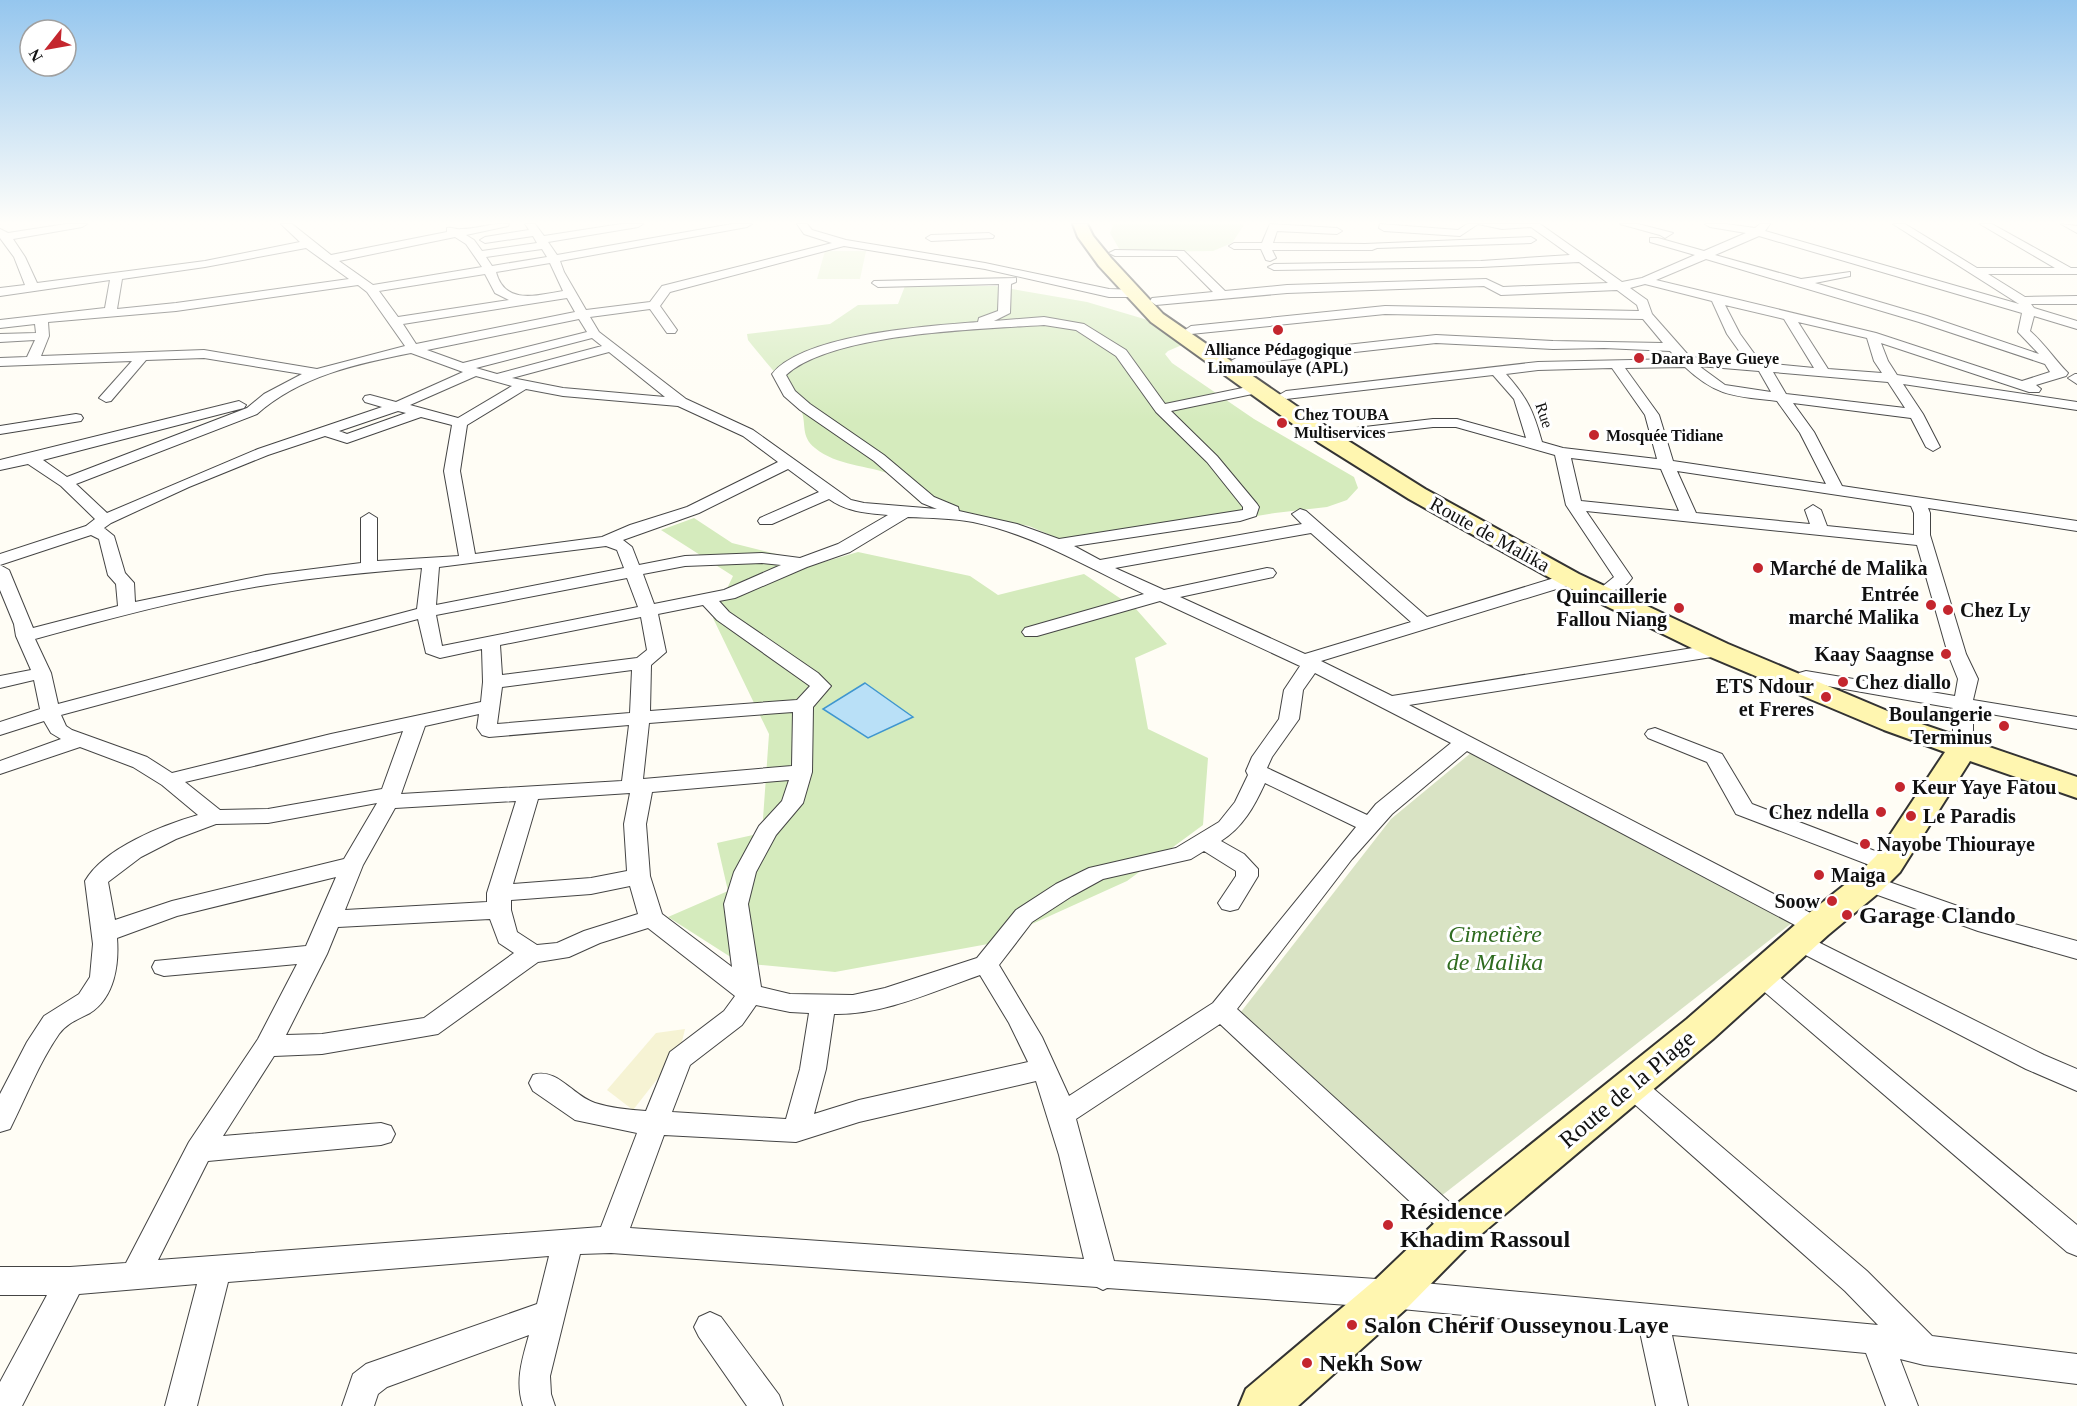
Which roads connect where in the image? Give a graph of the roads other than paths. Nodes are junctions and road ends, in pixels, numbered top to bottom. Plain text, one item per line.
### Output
1 (15, 290) edge
2 (115, 290) edge
3 (325, 290) edge
4 (369, 290) edge
5 (433, 290) edge
6 (500, 290) edge
7 (565, 290) edge
8 (665, 290) edge
9 (1005, 290) edge
10 (1091, 290) edge
11 (1137, 290) edge
12 (1140, 290) edge
13 (1217, 290) edge
14 (1280, 290) edge
15 (1365, 290) edge
16 (1497, 290) edge
17 (1536, 290) junction
18 (1544, 290) edge
19 (1626, 290) edge
20 (1679, 290) edge
21 (1823, 290) edge
22 (1970, 290) edge
23 (2002, 290) edge
24 (428, 291) dead end
25 (0, 292) edge
26 (570, 294) junction
27 (1222, 295) junction
28 (1145, 297) junction
29 (1717, 299) junction
30 (2077, 300) edge
31 (520, 301) junction
32 (652, 305) junction
33 (2026, 306) junction
34 (1385, 310) junction
35 (108, 312) junction
36 (1004, 313) junction
37 (1535, 313) junction
38 (1557, 314) junction
39 (1787, 314) junction
40 (584, 315) junction
41 (1646, 315) junction
42 (41, 320) junction
43 (395, 321) junction
44 (1044, 321) junction
45 (0, 324) edge
46 (973, 325) junction
47 (2077, 325) edge
48 (1483, 327) junction
49 (671, 330) dead end
50 (1191, 330) junction
51 (594, 334) junction
52 (42, 336) junction
53 (1872, 336) junction
54 (0, 338) edge
55 (1553, 345) junction
56 (1674, 347) junction
57 (413, 348) junction
58 (611, 348) junction
59 (143, 356) junction
60 (28, 361) junction
61 (1238, 361) junction
62 (2047, 361) junction
63 (0, 362) edge
64 (1687, 362) junction
65 (1615, 363) junction
66 (1759, 366) junction
67 (469, 369) junction
68 (1496, 370) junction
69 (1823, 371) junction
70 (320, 372) junction
71 (2061, 373) junction
72 (0, 377) edge
73 (497, 378) junction
74 (1893, 378) junction
75 (2076, 379) edge
76 (2022, 384) junction
77 (524, 385) junction
78 (1257, 389) junction
79 (1286, 395) junction
80 (1779, 396) junction
81 (106, 398) dead end
82 (262, 399) junction
83 (369, 399) dead end
84 (681, 402) junction
85 (2077, 405) edge
86 (395, 407) junction
87 (1161, 409) junction
88 (419, 413) junction
89 (1916, 414) junction
90 (76, 418) dead end
91 (460, 423) junction
92 (0, 430) edge
93 (324, 430) junction
94 (1339, 434) junction
95 (1535, 444) junction
96 (1932, 447) dead end
97 (1562, 452) junction
98 (35, 458) junction
99 (790, 462) junction
100 (0, 465) edge
101 (1668, 465) junction
102 (66, 483) junction
103 (1837, 491) junction
104 (829, 493) junction
105 (1917, 503) junction
106 (1574, 505) junction
107 (908, 510) junction
108 (1814, 510) dead end
109 (1300, 514) dead end
110 (971, 517) junction
111 (369, 518) dead end
112 (1690, 518) junction
113 (766, 521) dead end
114 (99, 525) junction
115 (2077, 526) edge
116 (1315, 527) junction
117 (1821, 531) junction
118 (606, 541) junction
119 (1925, 541) junction
120 (1058, 544) junction
121 (0, 560) edge
122 (468, 560) junction
123 (431, 563) junction
124 (801, 563) junction
125 (1097, 566) junction
126 (369, 567) junction
127 (0, 570) edge
128 (635, 572) junction
129 (1268, 573) dead end
130 (1570, 579) junction
131 (1612, 586) junction
132 (1164, 597) junction
133 (707, 599) junction
134 (127, 609) junction
135 (648, 610) junction
136 (426, 612) junction
137 (1424, 624) junction
138 (1031, 632) dead end
139 (25, 636) junction
140 (491, 642) junction
141 (1718, 650) junction
142 (1308, 662) junction
143 (642, 663) junction
144 (42, 673) junction
145 (1806, 677) junction
146 (0, 682) edge
147 (493, 682) junction
148 (1389, 702) junction
149 (1963, 702) junction
150 (490, 706) junction
151 (803, 706) junction
152 (50, 712) junction
153 (640, 717) junction
154 (416, 722) junction
155 (2077, 723) edge
156 (0, 729) edge
157 (1654, 734) dead end
158 (79, 740) junction
159 (1466, 742) junction
160 (1963, 748) junction
161 (0, 768) edge
162 (802, 772) junction
163 (1260, 774) junction
164 (169, 780) junction
165 (637, 786) junction
166 (2077, 788) edge
167 (529, 793) junction
168 (388, 798) junction
169 (204, 817) junction
170 (1370, 825) junction
171 (1204, 841) junction
172 (352, 865) junction
173 (1878, 874) junction
174 (639, 876) junction
175 (499, 901) junction
176 (1230, 903) dead end
177 (651, 918) junction
178 (330, 919) junction
179 (104, 933) junction
180 (1808, 934) junction
181 (2077, 950) edge
182 (315, 954) junction
183 (533, 954) junction
184 (986, 964) junction
185 (164, 967) dead end
186 (1762, 976) junction
187 (750, 994) junction
188 (823, 1004) junction
189 (1222, 1010) junction
190 (267, 1046) junction
191 (1044, 1068) junction
192 (2077, 1080) edge
193 (542, 1083) dead end
194 (1632, 1086) junction
195 (1062, 1114) junction
196 (0, 1121) edge
197 (656, 1124) junction
198 (796, 1131) junction
199 (381, 1134) dead end
200 (199, 1150) junction
201 (1458, 1228) junction
202 (611, 1240) junction
203 (568, 1241) junction
204 (2077, 1244) edge
205 (216, 1269) junction
206 (135, 1275) junction
207 (1103, 1276) junction
208 (0, 1281) edge
209 (70, 1281) junction
210 (1391, 1294) junction
211 (548, 1314) junction
212 (1653, 1318) junction
213 (710, 1327) dead end
214 (1876, 1339) junction
215 (1924, 1350) junction
216 (2077, 1369) edge
217 (5, 1406) edge
218 (181, 1406) edge
219 (358, 1406) edge
220 (539, 1406) edge
221 (767, 1406) edge
222 (1263, 1406) edge
223 (1672, 1406) edge
224 (1902, 1406) edge

1 - 25 street
2 - 35 street
3 - 35 street
4 - 43 street
5 - 24 street
6 - 31 street
7 - 26 street
8 - 32 street
9 - 36 street
10 - 28 street
11 - 28 main road, Route de Malika
12 - 28 main road, Route de Malika
13 - 27 street
14 - 27 street
15 - 34 street
16 - 17 street
17 - 18 street
17 - 38 street
19 - 41 street
20 - 29 street
21 - 62 street
22 - 33 street
23 - 33 street
26 - 31 street
26 - 40 street
27 - 28 street
28 - 50 main road, Route de Malika
28 - 78 main road, Route de Malika
29 - 39 street
29 - 66 street
30 - 33 street
31 - 43 street
32 - 40 street
32 - 49 street
33 - 47 street
33 - 62 street
34 - 48 street
34 - 50 street
35 - 42 street
36 - 44 street
36 - 46 street
37 - 38 street
37 - 48 street
37 - 55 street
38 - 41 street
39 - 53 street
39 - 69 street
40 - 51 street
40 - 57 street
41 - 56 street
42 - 45 street
42 - 52 street
43 - 57 street
44 - 46 street
44 - 87 street
46 - 110 street
48 - 55 street
48 - 61 street
50 - 61 main road, Route de Malika
51 - 58 street
51 - 67 street
52 - 54 street
52 - 60 street
53 - 74 street
53 - 76 street
55 - 56 street
56 - 64 street
57 - 67 street
57 - 70 street
58 - 73 street
58 - 84 street
59 - 60 street
59 - 70 street
59 - 81 street
60 - 63 street
60 - 72 street
61 - 79 main road, Route de Malika
62 - 71 street
64 - 65 street
64 - 66 street
64 - 80 street
65 - 68 street
65 - 101 street
66 - 69 street
66 - 80 street
67 - 73 street
67 - 86 street
68 - 79 street
68 - 95 street, Rue
69 - 74 street
70 - 82 street
71 - 75 street
71 - 76 street
73 - 77 street
74 - 85 street
74 - 89 street
76 - 85 street
77 - 84 street
77 - 91 street
78 - 87 street
78 - 130 main road, Route de Malika
79 - 94 main road, Route de Malika
80 - 89 street
80 - 103 street
82 - 98 street
82 - 102 street
83 - 86 street
84 - 99 street
86 - 88 street
86 - 93 street
87 - 120 street
88 - 91 street
88 - 93 street
89 - 96 street
90 - 92 street
91 - 122 street
93 - 114 street
94 - 95 street
94 - 131 main road, Route de Malika
95 - 97 street
97 - 101 street
97 - 106 street
98 - 100 street
98 - 102 street
99 - 104 street
99 - 118 street
101 - 103 street
101 - 112 street
102 - 114 street
103 - 105 street
104 - 107 street
104 - 113 street
105 - 115 street
105 - 119 street
106 - 112 street
106 - 131 street
107 - 110 street
107 - 124 street
108 - 117 street
109 - 116 street
110 - 120 street
111 - 126 street
112 - 117 street
114 - 121 street
114 - 134 street
116 - 125 street
116 - 137 street
117 - 119 street
118 - 122 street
118 - 128 street
119 - 149 street
120 - 125 street
122 - 123 street
123 - 126 street
123 - 136 street
124 - 128 street
124 - 133 street
125 - 132 street
126 - 134 street
127 - 139 street
128 - 135 street
128 - 136 street
129 - 132 street
130 - 137 street
130 - 141 main road, Route de Malika
131 - 145 main road, Route de Malika
132 - 138 street
132 - 142 street
133 - 135 street
133 - 151 street
134 - 139 street
135 - 140 street
135 - 143 street
136 - 140 street
136 - 152 street
137 - 142 street
139 - 144 street
140 - 147 street
141 - 148 street
141 - 160 main road, Route de Malika
142 - 148 street
142 - 163 street
143 - 147 street
143 - 153 street
144 - 146 street
144 - 152 street
145 - 149 street
145 - 160 main road, Route de Malika
147 - 150 street
148 - 159 street
149 - 155 street
149 - 160 street
150 - 153 street
150 - 154 street
151 - 153 street
151 - 162 street
152 - 156 street
152 - 158 street
153 - 165 street
154 - 164 street
154 - 168 street
157 - 173 street
158 - 161 street
158 - 164 street
159 - 170 street
159 - 180 street
160 - 166 main road, Route de Malika
160 - 173 main road, Route de la Plage
162 - 165 street
162 - 187 street
163 - 170 street
163 - 171 street
164 - 169 street
165 - 167 street
165 - 174 street
167 - 168 street
167 - 175 street
168 - 169 street
168 - 172 street
169 - 179 street
170 - 189 street
171 - 176 street
171 - 184 street
172 - 178 street
172 - 179 street
173 - 180 main road, Route de la Plage
173 - 181 street
174 - 175 street
174 - 177 street
175 - 178 street
175 - 183 street
177 - 183 street
177 - 187 street
178 - 182 street
179 - 196 street
180 - 186 main road, Route de la Plage
180 - 192 street
182 - 185 street
182 - 190 street
183 - 190 street
184 - 188 street
184 - 191 street
186 - 194 main road, Route de la Plage
186 - 204 street
187 - 188 street
187 - 197 street
188 - 198 street
189 - 195 street
189 - 201 street
190 - 200 street
191 - 195 street
191 - 198 street
193 - 197 street
194 - 201 main road, Route de la Plage
194 - 215 street
195 - 207 street
197 - 198 street
197 - 202 street
199 - 200 street
200 - 206 street
201 - 210 main road, Route de la Plage
202 - 203 street
202 - 207 street
203 - 205 street
203 - 211 street
205 - 206 street
205 - 218 street
206 - 209 street
207 - 210 street
208 - 209 street
209 - 217 street
210 - 212 street
210 - 222 main road, Route de la Plage
211 - 219 street
211 - 220 street
212 - 214 street
212 - 223 street
213 - 221 street
214 - 215 street
214 - 224 street
215 - 216 street

